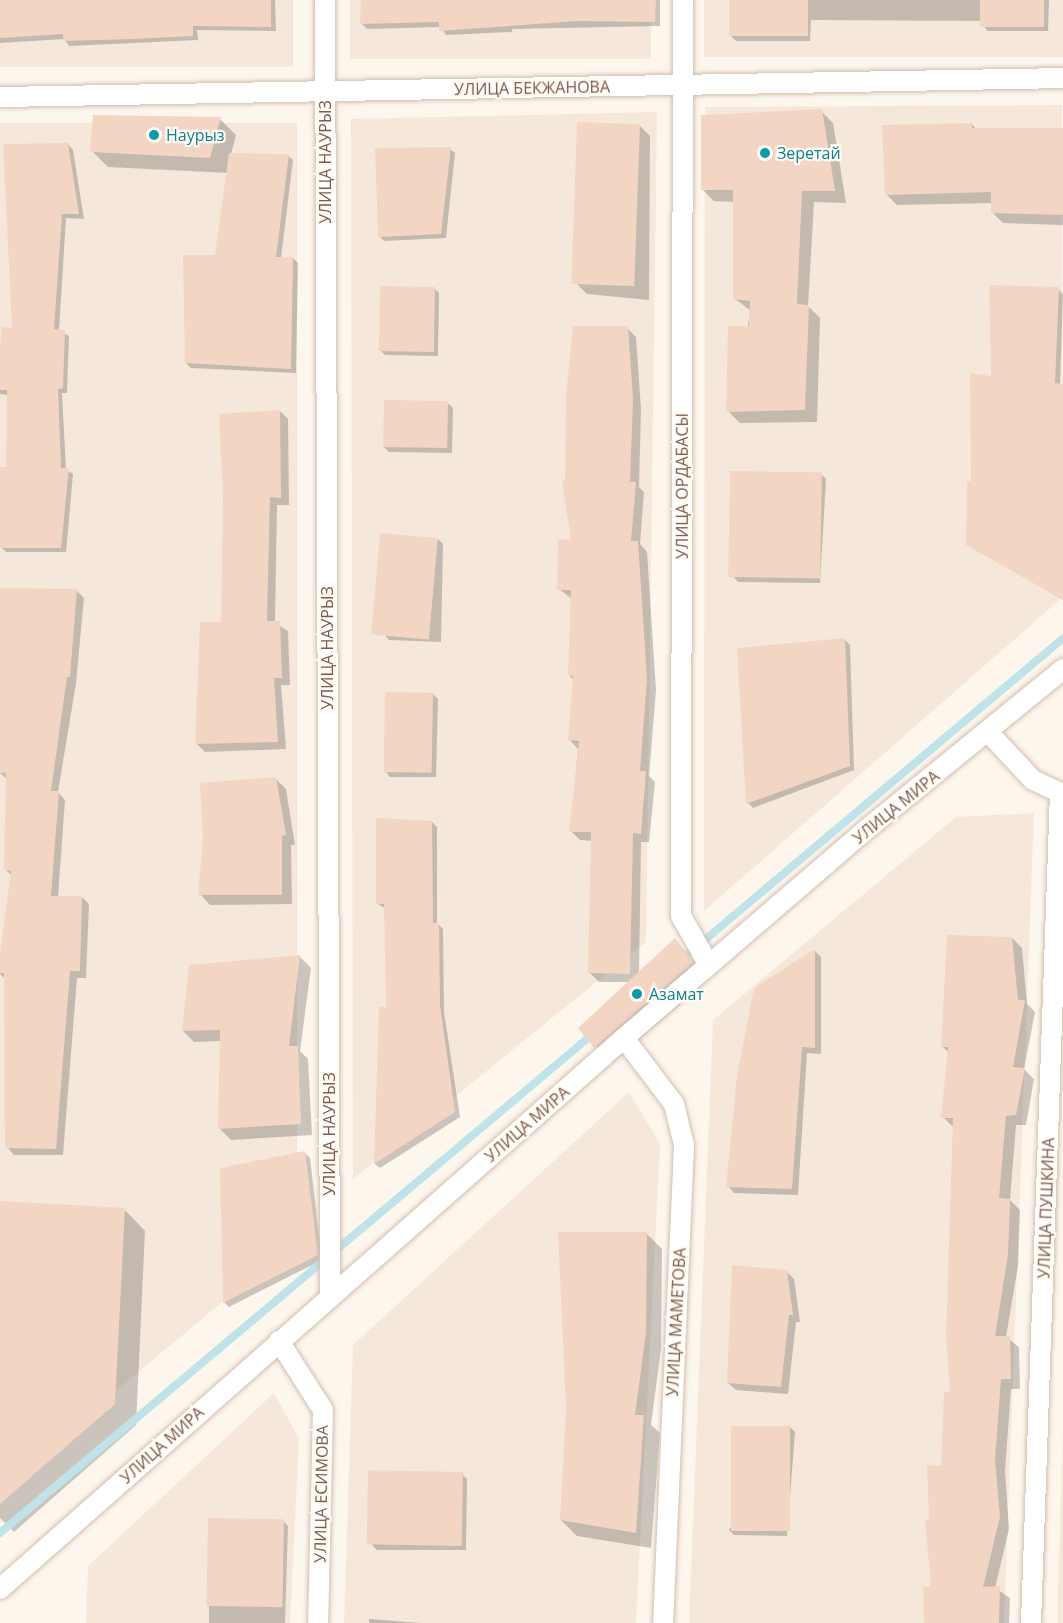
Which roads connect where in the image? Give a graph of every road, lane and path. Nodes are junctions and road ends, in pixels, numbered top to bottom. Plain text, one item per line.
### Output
1 (324, 0) edge
2 (683, 0) edge
3 (1063, 78) edge
4 (683, 86) junction
5 (325, 90) junction
6 (0, 97) edge
7 (1063, 669) edge
8 (989, 733) junction
9 (1062, 793) edge
10 (709, 965) junction
11 (624, 1038) junction
12 (330, 1296) junction
13 (279, 1341) junction
14 (0, 1589) edge
15 (318, 1623) edge
16 (663, 1623) edge
17 (1031, 1623) edge

1 - 5 street, УЛИЦА НАУРЫЗ
2 - 4 street, УЛИЦА ОРДАБАСЫ
3 - 4 street, УЛИЦА БЕКЖАНОВА
4 - 5 street, УЛИЦА БЕКЖАНОВА
4 - 10 street, УЛИЦА ОРДАБАСЫ
5 - 6 street, УЛИЦА БЕКЖАНОВА
5 - 12 street, УЛИЦА НАУРЫЗ
7 - 8 street, УЛИЦА МИРА
8 - 9 street
8 - 10 street, УЛИЦА МИРА
9 - 17 street, УЛИЦА ПУШКИНА
10 - 11 street, УЛИЦА МИРА
11 - 12 street, УЛИЦА МИРА
11 - 16 street, УЛИЦА МАМЕТОВА
12 - 13 street, УЛИЦА МИРА
13 - 14 street, УЛИЦА МИРА
13 - 15 street, УЛИЦА ЕСИМОВА

